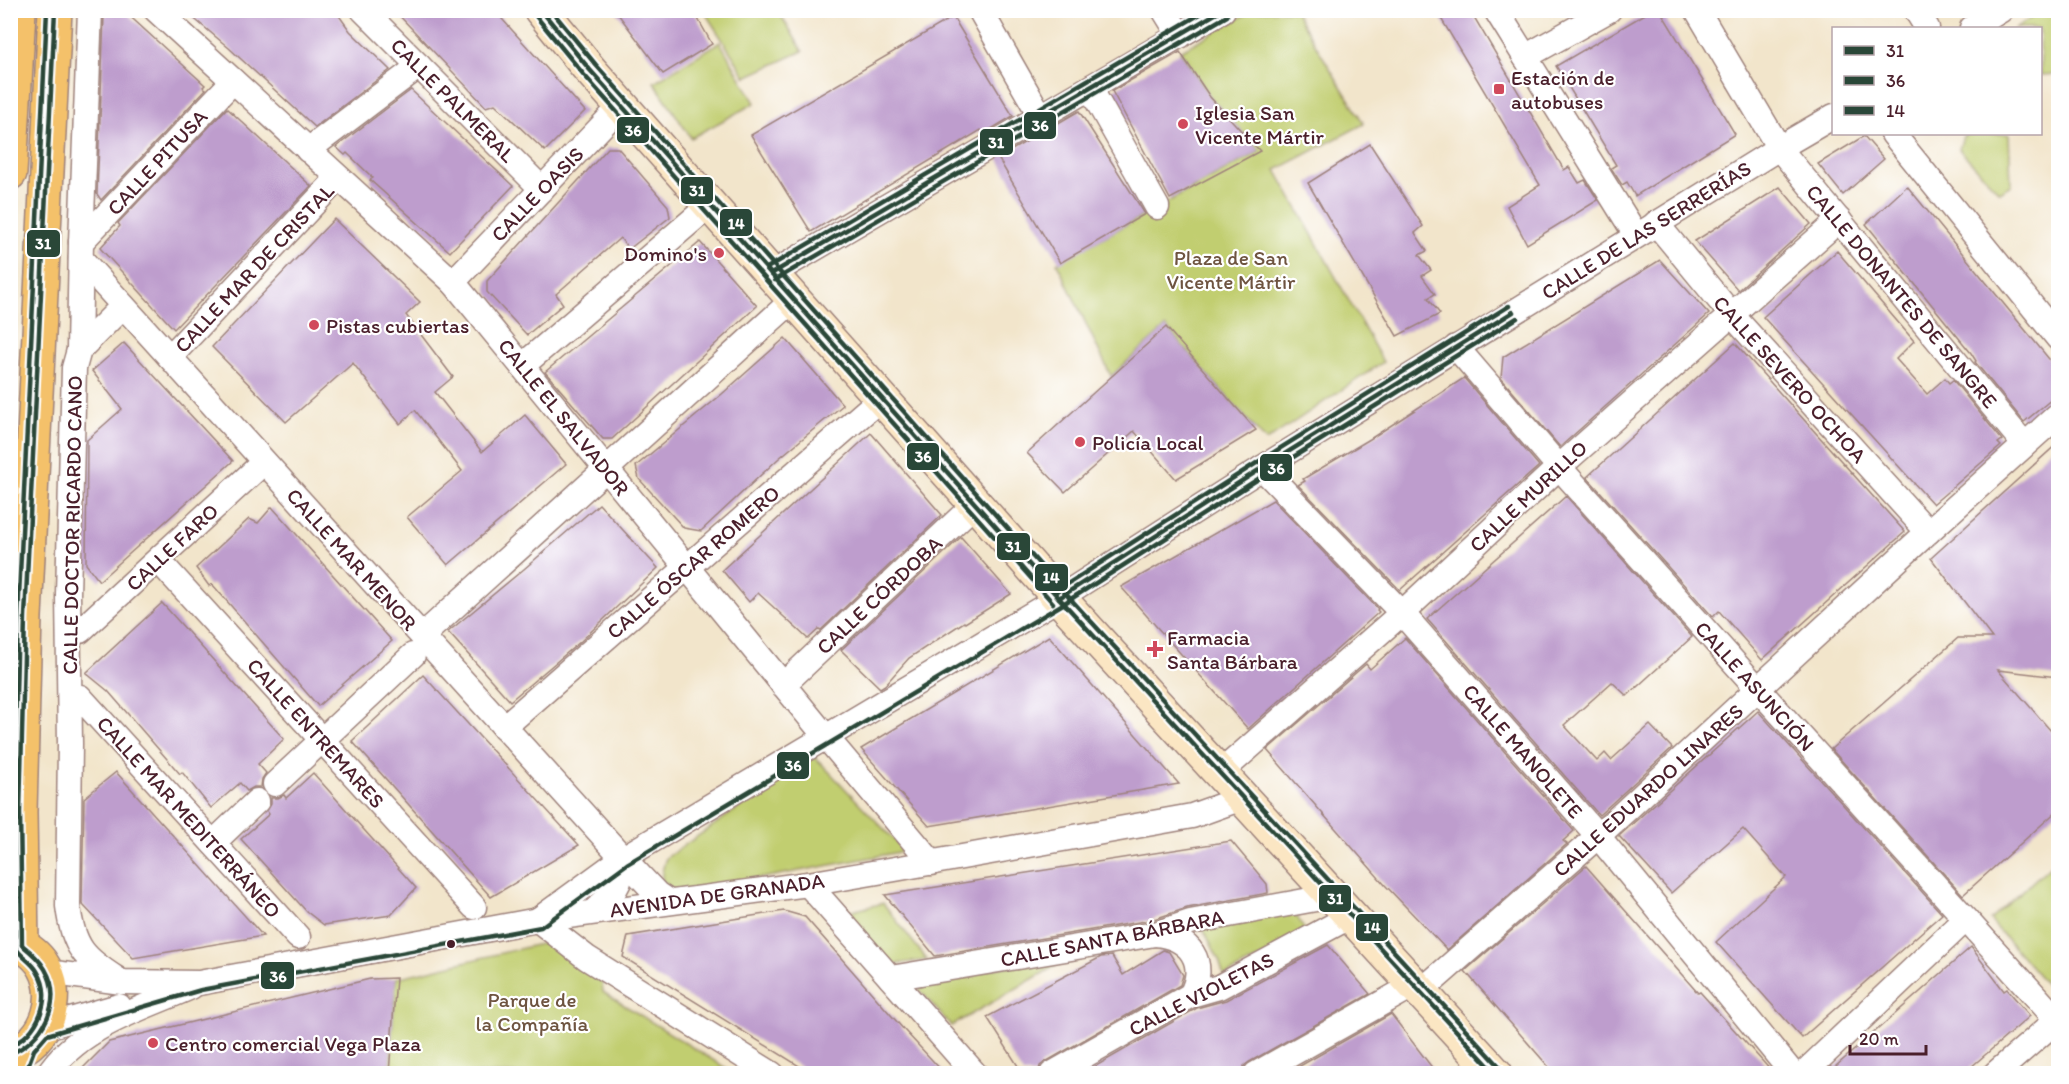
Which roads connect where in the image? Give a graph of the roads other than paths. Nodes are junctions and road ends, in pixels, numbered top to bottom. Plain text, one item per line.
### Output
1 (19, 10) edge
2 (55, 10) edge
3 (90, 10) edge
4 (156, 10) edge
5 (363, 10) edge
6 (541, 10) edge
7 (980, 10) edge
8 (1164, 10) edge
9 (1223, 10) edge
10 (1496, 10) edge
11 (1609, 10) edge
12 (1697, 10) edge
13 (1916, 10) edge
14 (2001, 10) edge
15 (1926, 27) edge
16 (1974, 27) edge
17 (1180, 36) junction
18 (1525, 57) junction
19 (419, 66) junction
20 (233, 81) junction
21 (1090, 88) junction
22 (621, 106) junction
23 (1041, 117) junction
24 (1832, 117) edge
25 (1894, 135) edge
26 (1779, 148) junction
27 (308, 150) junction
28 (10, 173) edge
29 (338, 178) junction
30 (542, 189) junction
31 (82, 202) junction
32 (710, 205) junction
33 (1157, 207) dead end
34 (112, 210) junction
35 (1839, 220) junction
36 (1646, 229) junction
37 (81, 251) junction
38 (771, 274) junction
39 (453, 282) junction
40 (794, 299) junction
41 (123, 306) junction
42 (1731, 314) junction
43 (2058, 338) edge
44 (1456, 347) junction
45 (79, 350) junction
46 (170, 357) junction
47 (522, 366) junction
48 (881, 398) junction
49 (2058, 415) edge
50 (2024, 444) junction
51 (264, 462) junction
52 (1559, 467) junction
53 (606, 468) junction
54 (1262, 468) junction
55 (975, 504) junction
56 (1928, 532) junction
57 (158, 560) junction
58 (687, 567) junction
59 (1059, 598) junction
60 (1402, 613) junction
61 (80, 632) dead end
62 (417, 646) junction
63 (783, 685) junction
64 (1758, 689) junction
65 (80, 697) dead end
66 (504, 727) junction
67 (826, 737) junction
68 (322, 740) junction
69 (1220, 773) junction
70 (275, 784) dead end
71 (1242, 798) junction
72 (257, 801) dead end
73 (1598, 836) junction
74 (213, 843) junction
75 (623, 858) junction
76 (932, 863) junction
77 (808, 884) junction
78 (669, 902) junction
79 (1341, 906) junction
80 (474, 907) dead end
81 (593, 912) junction
82 (1966, 919) junction
83 (538, 920) junction
84 (1155, 934) junction
85 (298, 937) dead end
86 (16, 943) edge
87 (47, 972) junction
88 (891, 978) junction
89 (122, 982) junction
90 (199, 983) junction
91 (1417, 988) junction
92 (1191, 995) junction
93 (2058, 1020) edge
94 (24, 1050) edge
95 (1484, 1070) edge
96 (48, 1074) edge
97 (772, 1074) edge
98 (975, 1074) edge
99 (1052, 1074) edge
100 (1256, 1074) edge
101 (1793, 1074) edge
102 (1803, 1074) edge
103 (1995, 1074) edge

1 - 28 main road
2 - 86 main road
3 - 31 street, CALLE DOCTOR RICARDO CANO
4 - 20 street, CALLE EL SALVADOR
5 - 19 street, CALLE PALMERAL
6 - 22 main road
7 - 23 street
8 - 17 street
9 - 17 street
10 - 18 street, CALLE SEVERO OCHOA
11 - 18 street
12 - 26 street, CALLE DONANTES DE SANGRE
13 - 15 street
14 - 16 street
17 - 21 street
18 - 36 street, CALLE SEVERO OCHOA
19 - 27 street
19 - 30 street, CALLE PALMERAL
20 - 27 street, CALLE EL SALVADOR
20 - 34 street, CALLE PITUSA
21 - 23 street
21 - 33 street
22 - 30 street, CALLE OASIS
22 - 32 main road
23 - 38 street
24 - 26 street, CALLE DE LAS SERRERÍAS
25 - 43 street
26 - 35 street, CALLE DONANTES DE SANGRE
26 - 36 street, CALLE DE LAS SERRERÍAS
27 - 29 street, CALLE EL SALVADOR
29 - 39 street, CALLE EL SALVADOR
29 - 46 street, CALLE MAR DE CRISTAL
30 - 39 street, CALLE OASIS
31 - 34 street
31 - 37 street, CALLE DOCTOR RICARDO CANO
32 - 38 main road
32 - 47 street
34 - 37 street, CALLE PITUSA
35 - 42 street, CALLE MURILLO
35 - 50 street, CALLE DONANTES DE SANGRE
36 - 42 street, CALLE SEVERO OCHOA
36 - 44 street, CALLE DE LAS SERRERÍAS
37 - 41 street, CALLE MAR MENOR
37 - 45 street, CALLE DOCTOR RICARDO CANO
38 - 40 main road
39 - 47 street, CALLE EL SALVADOR
40 - 48 main road
40 - 53 street
41 - 45 street
41 - 46 street, CALLE MAR MENOR
42 - 52 street, CALLE MURILLO
42 - 56 street, CALLE SEVERO OCHOA
44 - 52 street, CALLE ASUNCIÓN
44 - 54 street, CALLE DE LAS SERRERÍAS
45 - 89 street, CALLE DOCTOR RICARDO CANO
46 - 51 street, CALLE MAR MENOR
47 - 53 street, CALLE EL SALVADOR
48 - 55 main road
48 - 58 street, CALLE ÓSCAR ROMERO
49 - 50 street, CALLE EDUARDO LINARES
50 - 56 street, CALLE EDUARDO LINARES
51 - 57 street, CALLE FARO
51 - 62 street, CALLE MAR MENOR
52 - 60 street, CALLE MURILLO
52 - 64 street, CALLE ASUNCIÓN
53 - 58 street, CALLE EL SALVADOR
53 - 62 street
54 - 59 street, CALLE DE LAS SERRERÍAS
54 - 60 street, CALLE MANOLETE
55 - 59 main road
55 - 63 street, CALLE CÓRDOBA
56 - 64 street, CALLE EDUARDO LINARES
57 - 61 street, CALLE FARO
57 - 68 street, CALLE ENTREMARES
58 - 63 street, CALLE EL SALVADOR
58 - 66 street, CALLE ÓSCAR ROMERO
59 - 67 street, CALLE DE LAS SERRERÍAS
59 - 69 main road
60 - 69 street, CALLE MURILLO
60 - 73 street, CALLE MANOLETE
62 - 66 street, CALLE MAR MENOR
62 - 68 street
63 - 67 street, CALLE EL SALVADOR
64 - 73 street, CALLE EDUARDO LINARES
64 - 82 street, CALLE ASUNCIÓN
65 - 74 street, CALLE MAR MEDITERRÁNEO
66 - 75 street, CALLE MAR MENOR
67 - 75 street, CALLE DE LAS SERRERÍAS
67 - 76 street, CALLE EL SALVADOR
68 - 70 street
68 - 80 street, CALLE ENTREMARES
69 - 71 main road
71 - 76 street, AVENIDA DE GRANADA
71 - 79 main road
72 - 74 street
73 - 91 street, CALLE EDUARDO LINARES
73 - 101 street, CALLE MANOLETE
74 - 85 street, CALLE MAR MEDITERRÁNEO
75 - 78 street, CALLE MAR MENOR
75 - 81 street
75 - 83 street, CALLE DE LAS SERRERÍAS
76 - 77 street, AVENIDA DE GRANADA
77 - 78 street, AVENIDA DE GRANADA
77 - 88 street
78 - 81 street, AVENIDA DE GRANADA
79 - 84 street, CALLE SANTA BÁRBARA
79 - 91 main road
79 - 92 street, CALLE VIOLETAS
81 - 83 street, AVENIDA DE GRANADA
82 - 93 street, CALLE ASUNCIÓN
82 - 102 street
83 - 90 street, AVENIDA DE GRANADA
83 - 97 street
84 - 88 street, CALLE SANTA BÁRBARA
84 - 92 street
86 - 87 main road
87 - 89 street, AVENIDA DE GRANADA
87 - 94 main road
88 - 98 street
89 - 90 street, AVENIDA DE GRANADA
90 - 94 street
90 - 96 street
91 - 95 main road
91 - 100 street, CALLE EDUARDO LINARES
92 - 99 street, CALLE VIOLETAS
93 - 103 street

